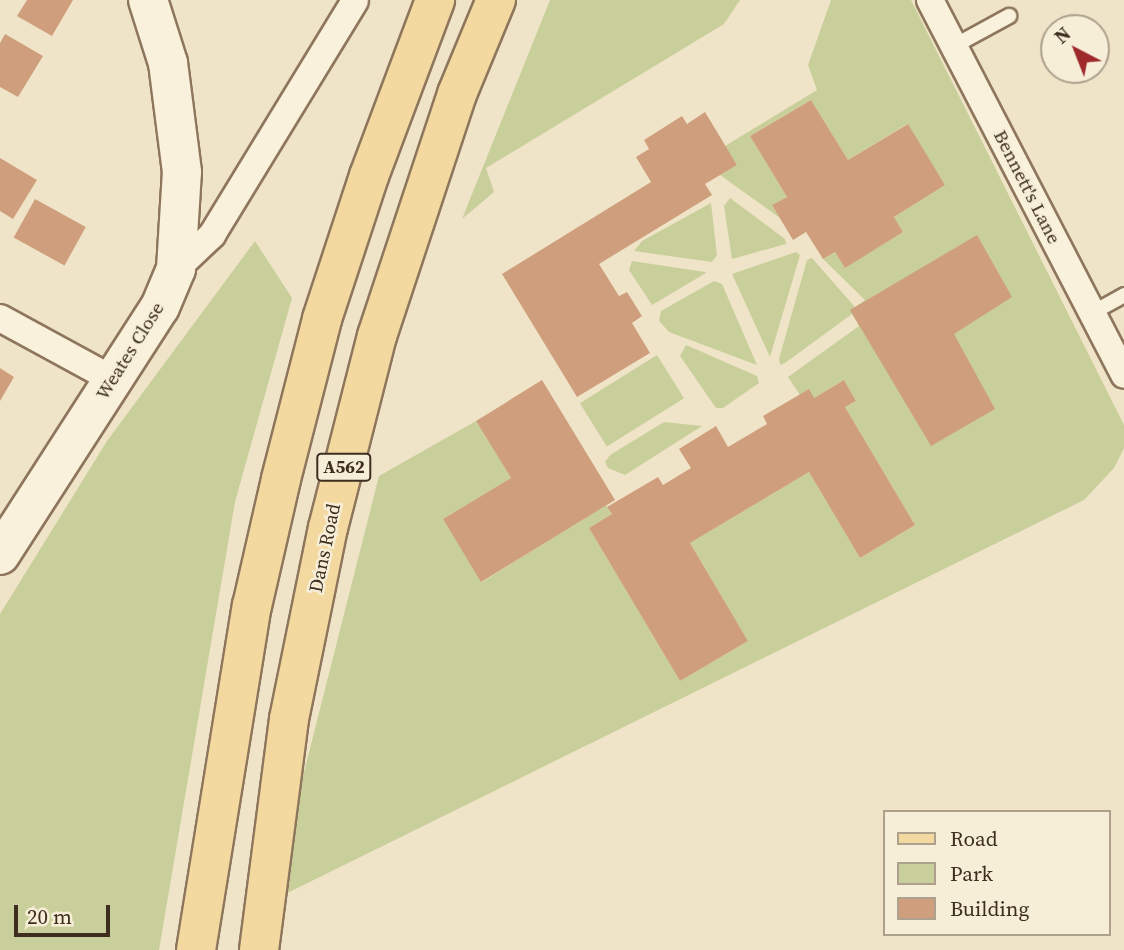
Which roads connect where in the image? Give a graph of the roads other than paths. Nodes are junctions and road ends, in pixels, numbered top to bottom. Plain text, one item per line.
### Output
1 (148, 0) edge
2 (435, 0) edge
3 (496, 0) edge
4 (930, 0) edge
5 (355, 1) edge
6 (1009, 16) dead end
7 (954, 46) junction
8 (176, 269) junction
9 (1124, 295) edge
10 (1092, 313) junction
11 (0, 318) edge
12 (1120, 358) edge
13 (112, 379) junction
14 (0, 555) edge
15 (196, 950) edge
16 (259, 950) edge

1 - 8 street, Weates Close
2 - 15 main road, A562
3 - 16 main road, Dans Road / A562
4 - 7 street, Bennett's Lane
5 - 8 street
6 - 7 lane
7 - 10 street, Bennett's Lane
8 - 13 street, Weates Close
9 - 10 lane
10 - 12 street, Bennett's Lane
11 - 13 street
13 - 14 street, Weates Close

